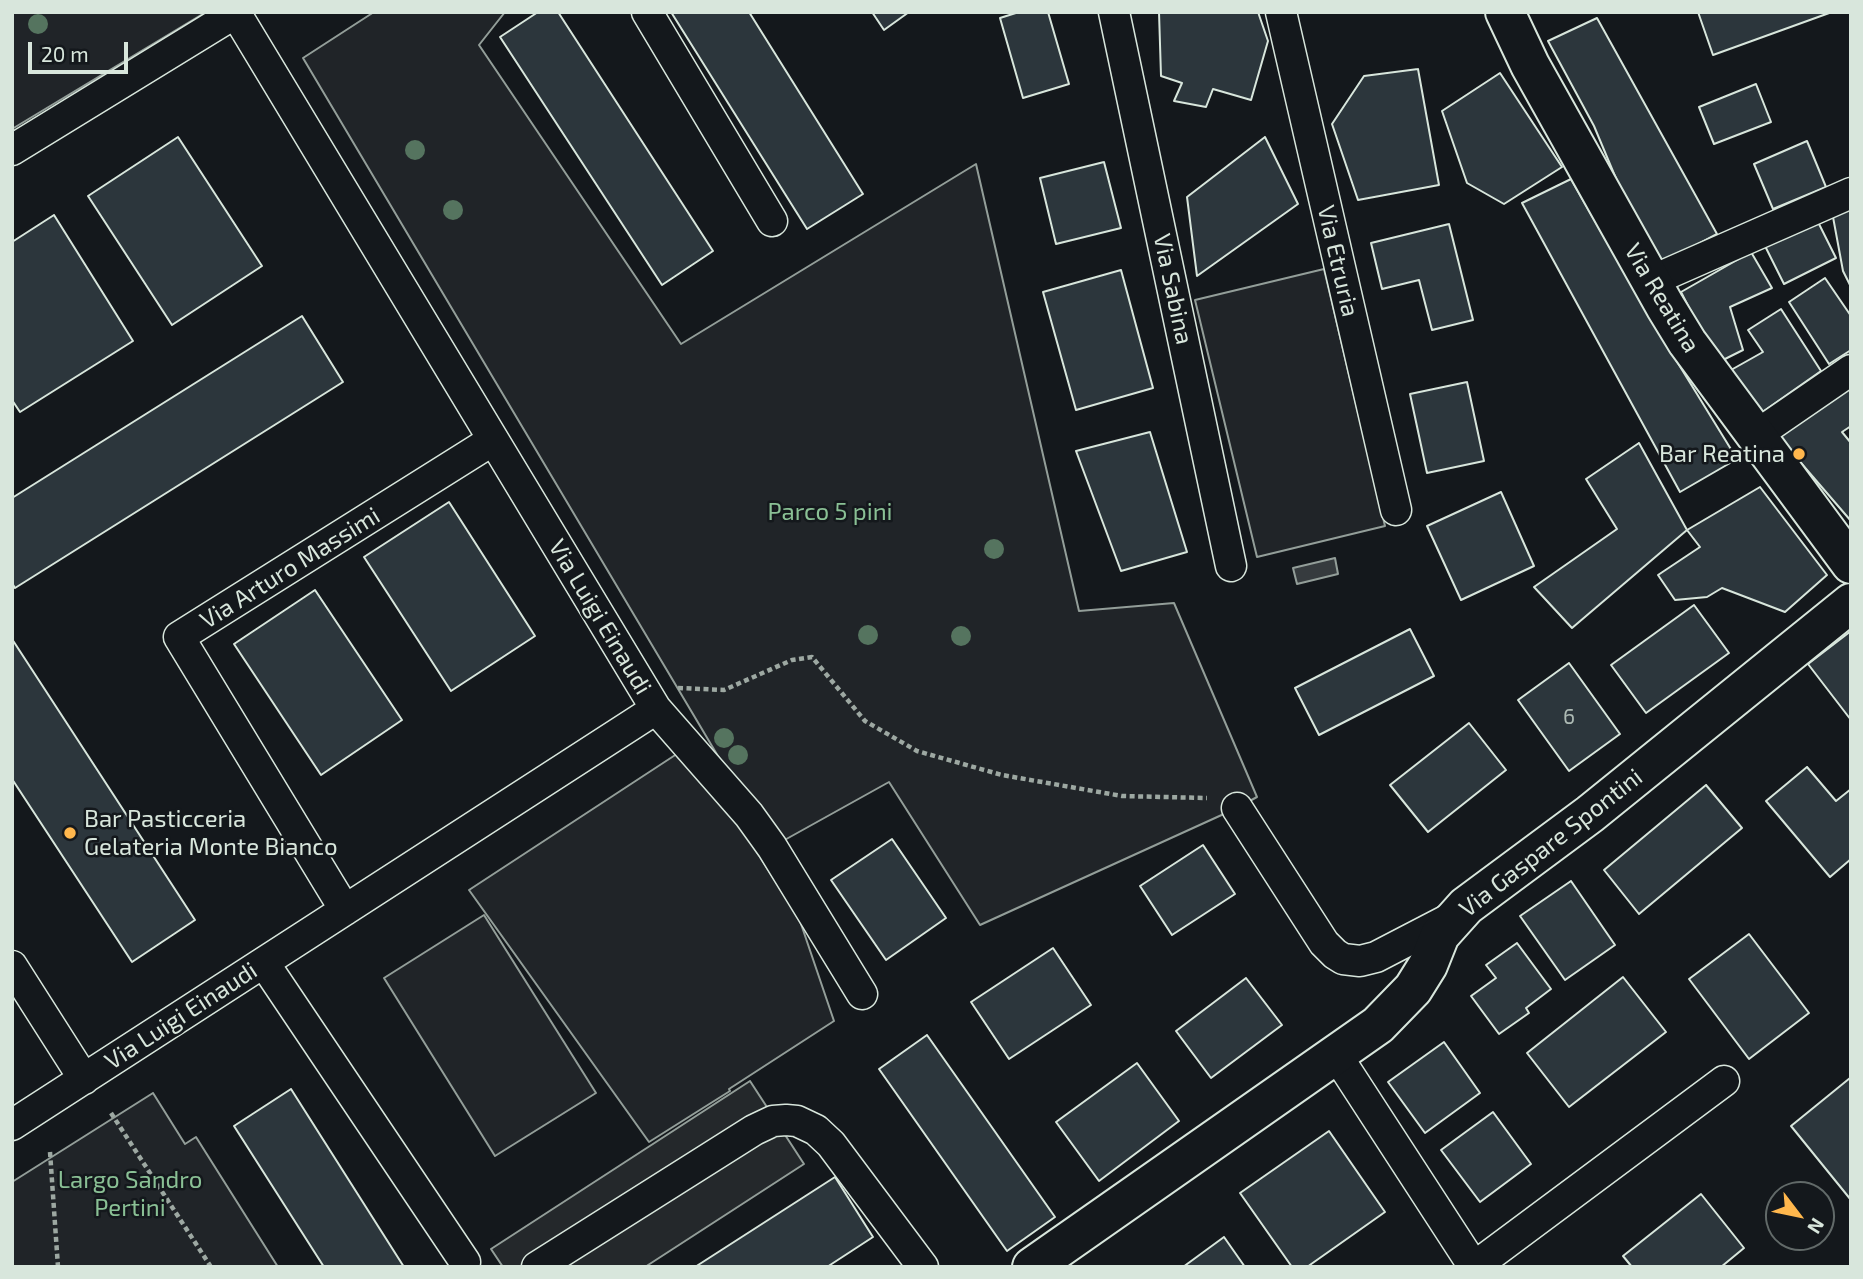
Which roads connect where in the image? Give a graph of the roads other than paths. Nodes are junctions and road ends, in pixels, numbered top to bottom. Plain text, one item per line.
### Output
1 (647, 12) edge
2 (1114, 12) edge
3 (1280, 12) edge
4 (236, 13) edge
5 (1508, 13) edge
6 (12, 150) edge
7 (1851, 193) edge
8 (772, 221) dead end
9 (1650, 281) junction
10 (1851, 370) edge
11 (1755, 436) junction
12 (493, 440) junction
13 (1396, 510) dead end
14 (1851, 564) edge
15 (1231, 566) dead end
16 (1851, 603) edge
17 (649, 698) junction
18 (1237, 808) road end
19 (345, 910) junction
20 (1456, 916) junction
21 (264, 963) junction
22 (12, 966) edge
23 (862, 994) dead end
24 (1337, 1056) junction
25 (83, 1079) junction
26 (1724, 1081) dead end
27 (12, 1125) edge
28 (465, 1262) dead end
29 (537, 1267) edge
30 (923, 1267) edge
31 (1032, 1267) edge
32 (1474, 1267) edge

1 - 8 street
2 - 15 street, Via Sabina
3 - 13 street, Via Etruria
4 - 6 street
4 - 12 street, Via Luigi Einaudi
5 - 9 main road, Via Reatina
7 - 9 street
9 - 11 main road, Via Reatina
10 - 11 street
11 - 14 main road, Via Reatina
12 - 17 street, Via Luigi Einaudi
12 - 19 street, Via Arturo Massimi
16 - 20 main road, Via Gaspare Spontini
17 - 19 street, Via Luigi Einaudi
17 - 23 street
18 - 20 street
19 - 21 street, Via Luigi Einaudi
20 - 24 main road, Via Gaspare Spontini
21 - 25 street, Via Luigi Einaudi
21 - 28 street
22 - 25 street
24 - 31 main road, Via Gaspare Spontini
24 - 32 street
25 - 27 street, Via Luigi Einaudi
26 - 32 street
29 - 30 street

